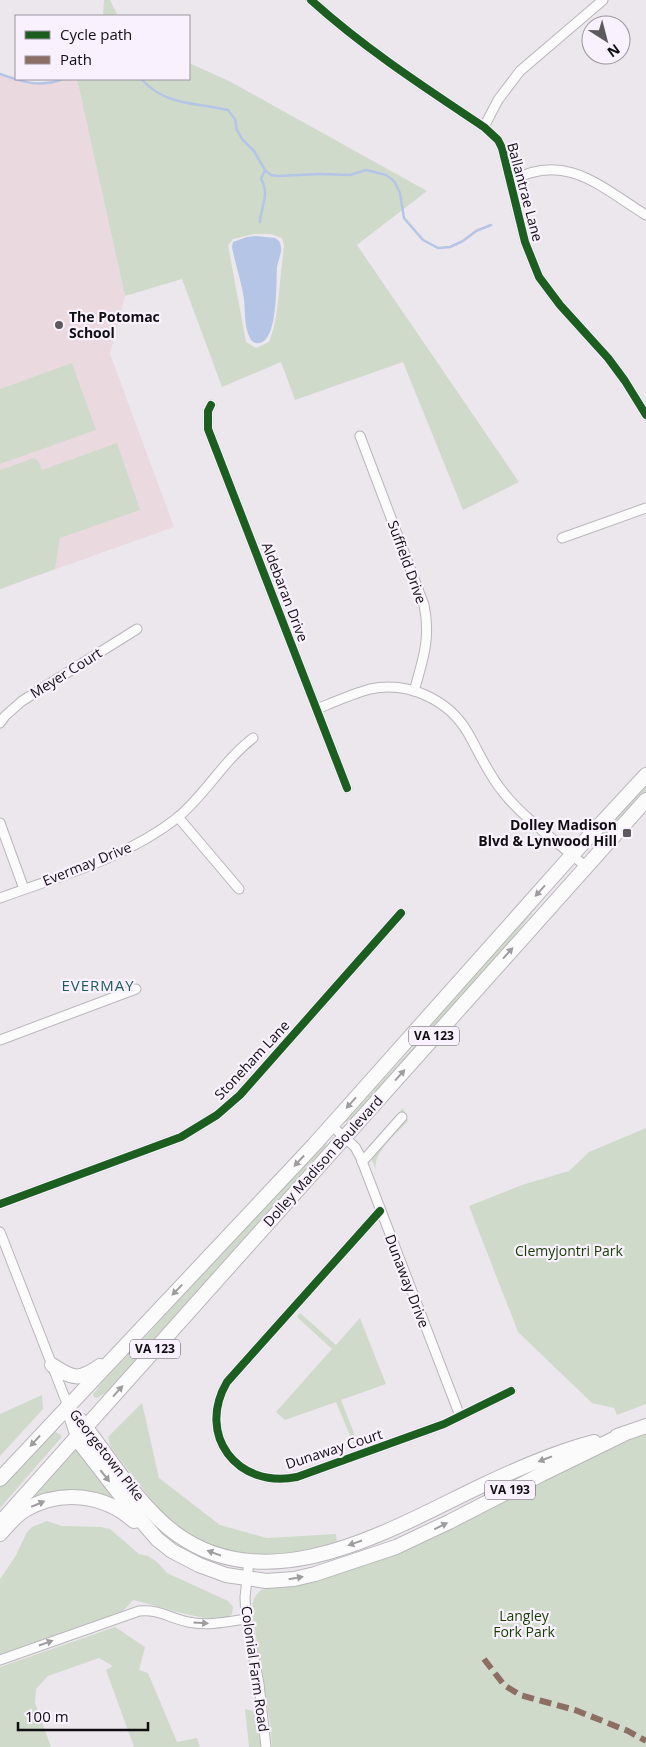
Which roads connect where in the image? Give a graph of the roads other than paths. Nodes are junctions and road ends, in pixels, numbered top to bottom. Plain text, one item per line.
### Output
1 (311, 0) edge
2 (603, 0) edge
3 (484, 127) junction
4 (511, 181) junction
5 (646, 215) edge
6 (211, 405) dead end
7 (646, 415) edge
8 (360, 436) dead end
9 (646, 508) edge
10 (562, 538) dead end
11 (137, 629) dead end
12 (414, 691) junction
13 (317, 709) junction
14 (0, 723) edge
15 (253, 738) dead end
16 (646, 775) edge
17 (347, 788) dead end
18 (646, 800) edge
19 (178, 817) junction
20 (0, 823) edge
21 (572, 855) junction
22 (585, 866) junction
23 (24, 889) junction
24 (239, 889) dead end
25 (0, 898) edge
26 (401, 913) dead end
27 (136, 989) dead end
28 (0, 1040) edge
29 (402, 1117) dead end
30 (331, 1125) junction
31 (344, 1137) junction
32 (362, 1162) junction
33 (0, 1204) edge
34 (380, 1211) junction
35 (0, 1232) edge
36 (117, 1354) junction
37 (52, 1365) junction
38 (511, 1391) dead end
39 (68, 1406) junction
40 (460, 1416) junction
41 (646, 1426) edge
42 (81, 1432) junction
43 (624, 1434) junction
44 (0, 1479) edge
45 (0, 1522) edge
46 (0, 1534) edge
47 (157, 1539) junction
48 (249, 1561) junction
49 (247, 1579) junction
50 (246, 1619) junction
51 (0, 1660) edge
52 (266, 1747) edge

1 - 3 street, Ballantrae Lane
2 - 3 street
3 - 4 street, Ballantrae Lane
4 - 5 street
4 - 7 street, Ballantrae Lane
6 - 13 street, Aldebaran Drive
8 - 12 street, Suffield Drive
9 - 10 street
11 - 14 street, Meyer Court
12 - 13 street
12 - 21 street
13 - 17 street, Aldebaran Drive
15 - 19 street, Evermay Drive
16 - 21 main road, Dolley Madison Boulevard / VA 123
18 - 22 main road, Dolley Madison Boulevard / VA 123
19 - 23 street, Evermay Drive
19 - 24 street
20 - 23 street
21 - 22 street
21 -> 30 main road, Dolley Madison Boulevard / VA 123
31 -> 22 main road, Dolley Madison Boulevard / VA 123
23 - 25 street, Evermay Drive
26 - 33 street, Stoneham Lane
27 - 28 street
29 - 32 street
30 - 31 street, Dunaway Drive
30 -> 36 main road, Dolley Madison Boulevard / VA 123
31 - 32 street, Dunaway Drive
42 -> 31 main road, Dolley Madison Boulevard / VA 123
32 - 34 street, Dunaway Drive
34 - 40 street, Dunaway Drive
34 - 40 street, Dunaway Court
35 - 37 street
36 - 37 main road
36 - 39 main road, Dolley Madison Boulevard / VA 123
37 - 39 street
38 - 40 street, Dunaway Court
39 - 42 main road, Georgetown Pike / VA 193
39 -> 44 main road, Dolley Madison Boulevard / VA 123
41 - 43 main road, Georgetown Pike / VA 193
42 - 45 main road, Dolley Madison Boulevard / VA 123
42 -> 47 main road, Georgetown Pike / VA 193
48 -> 42 main road, Georgetown Pike / VA 193
43 -> 48 main road, Georgetown Pike / VA 193
49 -> 43 main road, Georgetown Pike / VA 193
46 -> 47 main road
47 - 49 main road, Georgetown Pike / VA 193
48 - 49 street, Colonial Farm Road
49 - 50 street, Colonial Farm Road
51 -> 50 street
50 - 52 street, Colonial Farm Road

